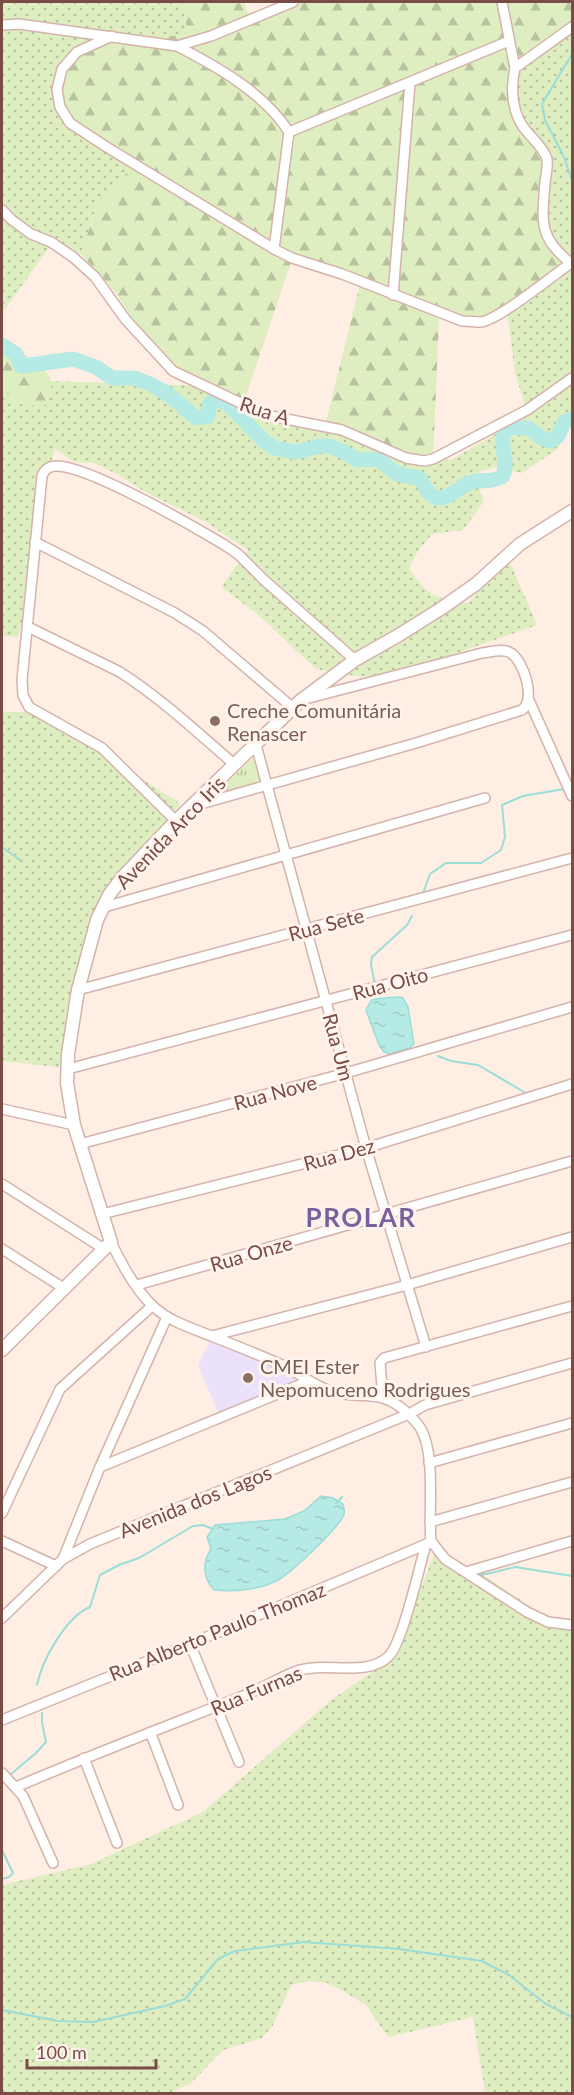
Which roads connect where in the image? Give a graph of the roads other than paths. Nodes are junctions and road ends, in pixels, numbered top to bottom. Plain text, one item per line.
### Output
1 (293, 2) edge
2 (502, 2) edge
3 (2, 25) edge
4 (573, 27) edge
5 (112, 36) junction
6 (509, 41) junction
7 (177, 46) junction
8 (515, 68) junction
9 (410, 83) junction
10 (290, 132) junction
11 (2, 210) edge
12 (274, 249) junction
13 (572, 264) edge
14 (393, 295) junction
15 (573, 378) edge
16 (573, 511) edge
17 (35, 542) junction
18 (28, 627) junction
19 (355, 660) junction
20 (528, 698) junction
21 (297, 704) junction
22 (256, 745) junction
23 (235, 765) junction
24 (267, 786) junction
25 (573, 796) edge
26 (485, 798) dead end
27 (189, 808) junction
28 (176, 821) junction
29 (286, 855) junction
30 (573, 858) edge
31 (101, 908) junction
32 (307, 929) junction
33 (573, 935) edge
34 (78, 990) junction
35 (326, 1000) junction
36 (573, 1006) edge
37 (68, 1069) junction
38 (346, 1073) junction
39 (573, 1084) edge
40 (3, 1111) edge
41 (74, 1125) junction
42 (80, 1144) junction
43 (366, 1148) junction
44 (573, 1161) edge
45 (2, 1184) edge
46 (102, 1214) junction
47 (386, 1214) junction
48 (573, 1237) edge
49 (108, 1246) junction
50 (2, 1249) edge
51 (137, 1285) junction
52 (407, 1285) junction
53 (65, 1289) junction
54 (152, 1306) junction
55 (573, 1306) edge
56 (167, 1317) junction
57 (212, 1336) junction
58 (426, 1347) junction
59 (2, 1350) edge
60 (573, 1363) edge
61 (309, 1381) junction
62 (383, 1396) junction
63 (409, 1414) junction
64 (573, 1423) edge
65 (429, 1463) junction
66 (100, 1467) junction
67 (573, 1482) edge
68 (2, 1513) edge
69 (430, 1522) junction
70 (2, 1541) edge
71 (573, 1541) edge
72 (429, 1543) junction
73 (60, 1563) junction
74 (466, 1572) junction
75 (2, 1618) edge
76 (573, 1625) edge
77 (190, 1644) junction
78 (216, 1707) junction
79 (2, 1720) edge
80 (151, 1734) junction
81 (84, 1758) junction
82 (238, 1762) dead end
83 (2, 1773) edge
84 (16, 1787) junction
85 (178, 1805) dead end
86 (117, 1843) dead end
87 (53, 1863) dead end

1 - 7 street
2 - 6 street
3 - 5 street
4 - 8 street
5 - 7 street
5 - 12 street
6 - 8 street
6 - 9 street
7 - 10 street
8 - 13 street
9 - 10 street
9 - 14 street
10 - 12 street
11 - 15 street, Rua A
12 - 14 street
13 - 14 street
16 - 19 street, Avenida Arco Iris
17 - 18 street
17 - 19 street
17 - 21 street
18 - 23 street
18 - 28 street
19 - 21 street, Avenida Arco Iris
20 - 21 street
20 - 24 street
20 - 25 street
21 - 22 street, Avenida Arco Iris
22 - 23 street, Avenida Arco Iris
22 - 24 street, Rua Um
23 - 27 street, Avenida Arco Iris
24 - 27 street
24 - 29 street, Rua Um
26 - 29 street
27 - 28 street, Avenida Arco Iris
28 - 31 street, Avenida Arco Iris
29 - 31 street
29 - 32 street, Rua Um
30 - 32 street, Rua Sete
31 - 34 street, Avenida Arco Iris
32 - 34 street, Rua Sete
32 - 35 street, Rua Um
33 - 35 street, Rua Oito
34 - 37 street, Avenida Arco Iris
35 - 37 street, Rua Oito
35 - 38 street, Rua Um
36 - 38 street, Rua Nove
37 - 41 street, Avenida Arco Iris
38 - 42 street, Rua Nove
38 - 43 street, Rua Um
39 - 43 street, Rua Dez
40 - 41 street
41 - 42 street, Avenida Arco Iris
42 - 46 street, Avenida Arco Iris
43 - 46 street, Rua Dez
43 - 47 street, Rua Um
44 - 47 street, Rua Onze
45 - 49 street
46 - 49 street, Avenida Arco Iris
47 - 51 street, Rua Onze
47 - 52 street, Rua Um
48 - 52 street
49 - 51 street, Avenida Arco Iris
49 - 53 street
50 - 53 street
51 - 54 street, Avenida Arco Iris
52 - 57 street
52 - 58 street, Rua Um
53 - 59 street
54 - 56 street, Avenida Arco Iris
54 - 68 street
55 - 58 street
56 - 57 street, Avenida Arco Iris
56 - 66 street
57 - 61 street, Avenida Arco Iris
58 - 62 street
60 - 63 street, Avenida dos Lagos
61 - 62 street, Avenida Arco Iris
61 - 66 street
62 - 63 street
63 - 65 street, Rua Furnas
63 - 73 street, Avenida dos Lagos
64 - 65 street
65 - 69 street, Rua Furnas
66 - 73 street
67 - 69 street
69 - 72 street, Rua Furnas
70 - 73 street
71 - 74 street
72 - 74 street
72 - 77 street, Rua Alberto Paulo Thomaz
72 - 78 street, Rua Furnas
73 - 75 street, Avenida dos Lagos
74 - 76 street
77 - 78 street
77 - 79 street, Rua Alberto Paulo Thomaz
78 - 80 street, Rua Furnas
78 - 82 street
80 - 81 street, Rua Furnas
80 - 85 street
81 - 84 street, Rua Furnas
81 - 86 street
83 - 84 street
84 - 87 street

